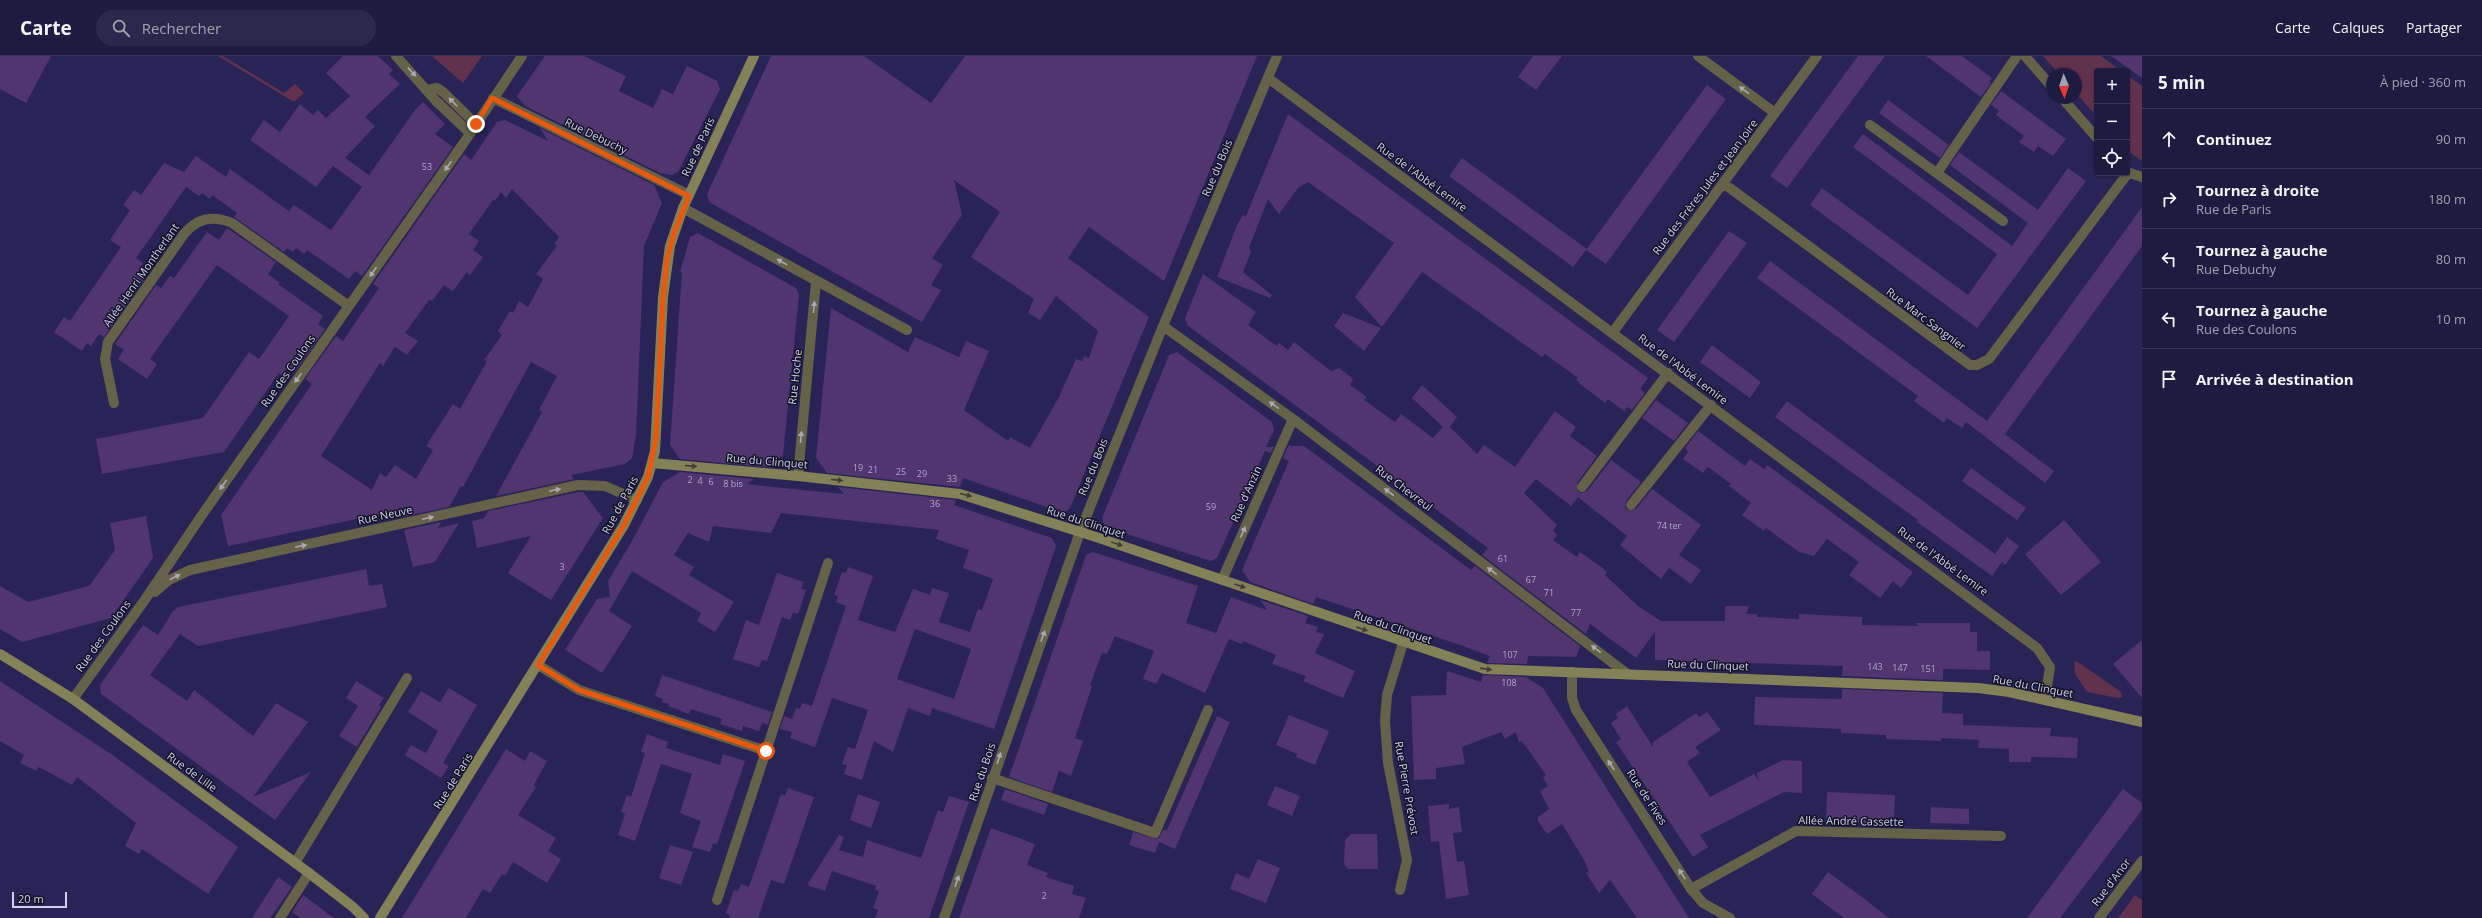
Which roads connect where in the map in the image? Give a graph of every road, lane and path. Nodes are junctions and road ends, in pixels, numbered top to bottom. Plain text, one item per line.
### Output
1 (396, 56) edge
2 (522, 56) edge
3 (754, 56) edge
4 (1277, 56) edge
5 (1698, 56) edge
6 (1817, 56) edge
7 (2017, 56) edge
8 (2025, 56) edge
9 (1268, 78) junction
10 (2046, 80) edge
11 (427, 90) junction
12 (492, 98) junction
13 (2067, 104) edge
14 (1775, 113) junction
15 (476, 124) junction
16 (1870, 125) dead end
17 (470, 133) junction
18 (2094, 135) edge
19 (1937, 173) junction
20 (2130, 173) edge
21 (2124, 176) edge
22 (2142, 177) edge
23 (1723, 183) junction
24 (689, 196) junction
25 (683, 208) junction
26 (2003, 221) dead end
27 (816, 281) junction
28 (348, 306) junction
29 (1163, 326) junction
30 (907, 330) dead end
31 (1613, 332) junction
32 (1668, 373) junction
33 (114, 403) dead end
34 (1711, 404) junction
35 (1293, 418) junction
36 (652, 463) junction
37 (798, 476) junction
38 (1582, 487) dead end
39 (637, 500) junction
40 (1631, 505) dead end
41 (1080, 532) junction
42 (828, 563) dead end
43 (1222, 580) junction
44 (144, 601) junction
45 (1403, 643) junction
46 (0, 654) edge
47 (538, 665) junction
48 (1572, 672) junction
49 (1626, 673) junction
50 (406, 678) dead end
51 (73, 699) junction
52 (2045, 700) junction
53 (1208, 710) dead end
54 (2140, 719) edge
55 (766, 751) junction
56 (992, 778) junction
57 (2000, 836) dead end
58 (2142, 861) edge
59 (295, 863) junction
60 (309, 873) junction
61 (1691, 888) junction
62 (1400, 890) dead end
63 (717, 900) dead end
64 (280, 918) edge
65 (364, 918) edge
66 (380, 918) edge
67 (944, 918) edge
68 (1730, 918) edge
69 (2099, 918) edge

1 -> 11 street
2 - 12 street, Rue des Coulons
3 - 24 street, Rue de Paris
4 - 9 street, Rue du Bois
14 -> 5 street
6 - 14 street, Rue des Frères Jules et Jean Joire
7 - 19 street
8 - 10 street
9 - 29 street, Rue du Bois
9 - 31 street, Rue de l'Abbé Lemire
15 -> 11 street
11 - 17 street
12 - 15 street, Rue des Coulons
12 - 24 street, Rue Debuchy
13 - 18 street
14 - 23 street, Rue des Frères Jules et Jean Joire
15 - 17 street, Rue des Coulons
16 - 19 street
17 -> 28 street, Rue des Coulons
19 - 26 street
20 - 22 street
21 - 23 street, Rue Marc Sangnier
23 - 31 street, Rue des Frères Jules et Jean Joire
24 - 25 street, Rue de Paris
27 -> 25 street
25 - 36 street, Rue de Paris
27 - 30 street
37 -> 27 street, Rue Hoche
28 - 33 street, Allée Henri Montherlant
28 -> 44 street, Rue des Coulons
35 -> 29 street, Rue Chevreul
29 - 41 street, Rue du Bois
31 - 32 street, Rue de l'Abbé Lemire
32 - 34 street, Rue de l'Abbé Lemire
32 - 38 street
34 - 40 street
34 - 52 street, Rue de l'Abbé Lemire
43 -> 35 street, Rue d'Anzin
49 -> 35 street, Rue Chevreul
36 -> 37 street, Rue du Clinquet
36 - 39 street, Rue de Paris
37 -> 41 street, Rue du Clinquet
44 -> 39 street, Rue Neuve
39 - 47 street, Rue de Paris
41 -> 43 street, Rue du Clinquet
56 -> 41 street, Rue du Bois
42 - 55 street
43 -> 45 street, Rue du Clinquet
44 - 51 street, Rue des Coulons
45 -> 48 street, Rue du Clinquet
45 - 62 street, Rue Pierre Prévost
46 - 51 street, Rue de Lille
47 - 55 street
47 - 66 street, Rue de Paris
48 - 49 street, Rue du Clinquet
61 -> 48 street, Rue de Fives
49 - 52 street, Rue du Clinquet
50 - 59 street
51 - 59 street, Rue de Lille
52 - 54 street, Rue du Clinquet
53 - 56 street
55 - 63 street
67 -> 56 street, Rue du Bois
57 - 61 street, Allée André Cassette
58 - 69 street, Rue d'Anor
59 - 60 street, Rue de Lille
60 - 64 street
60 - 65 street, Rue de Lille
61 - 68 street, Rue de Fives

